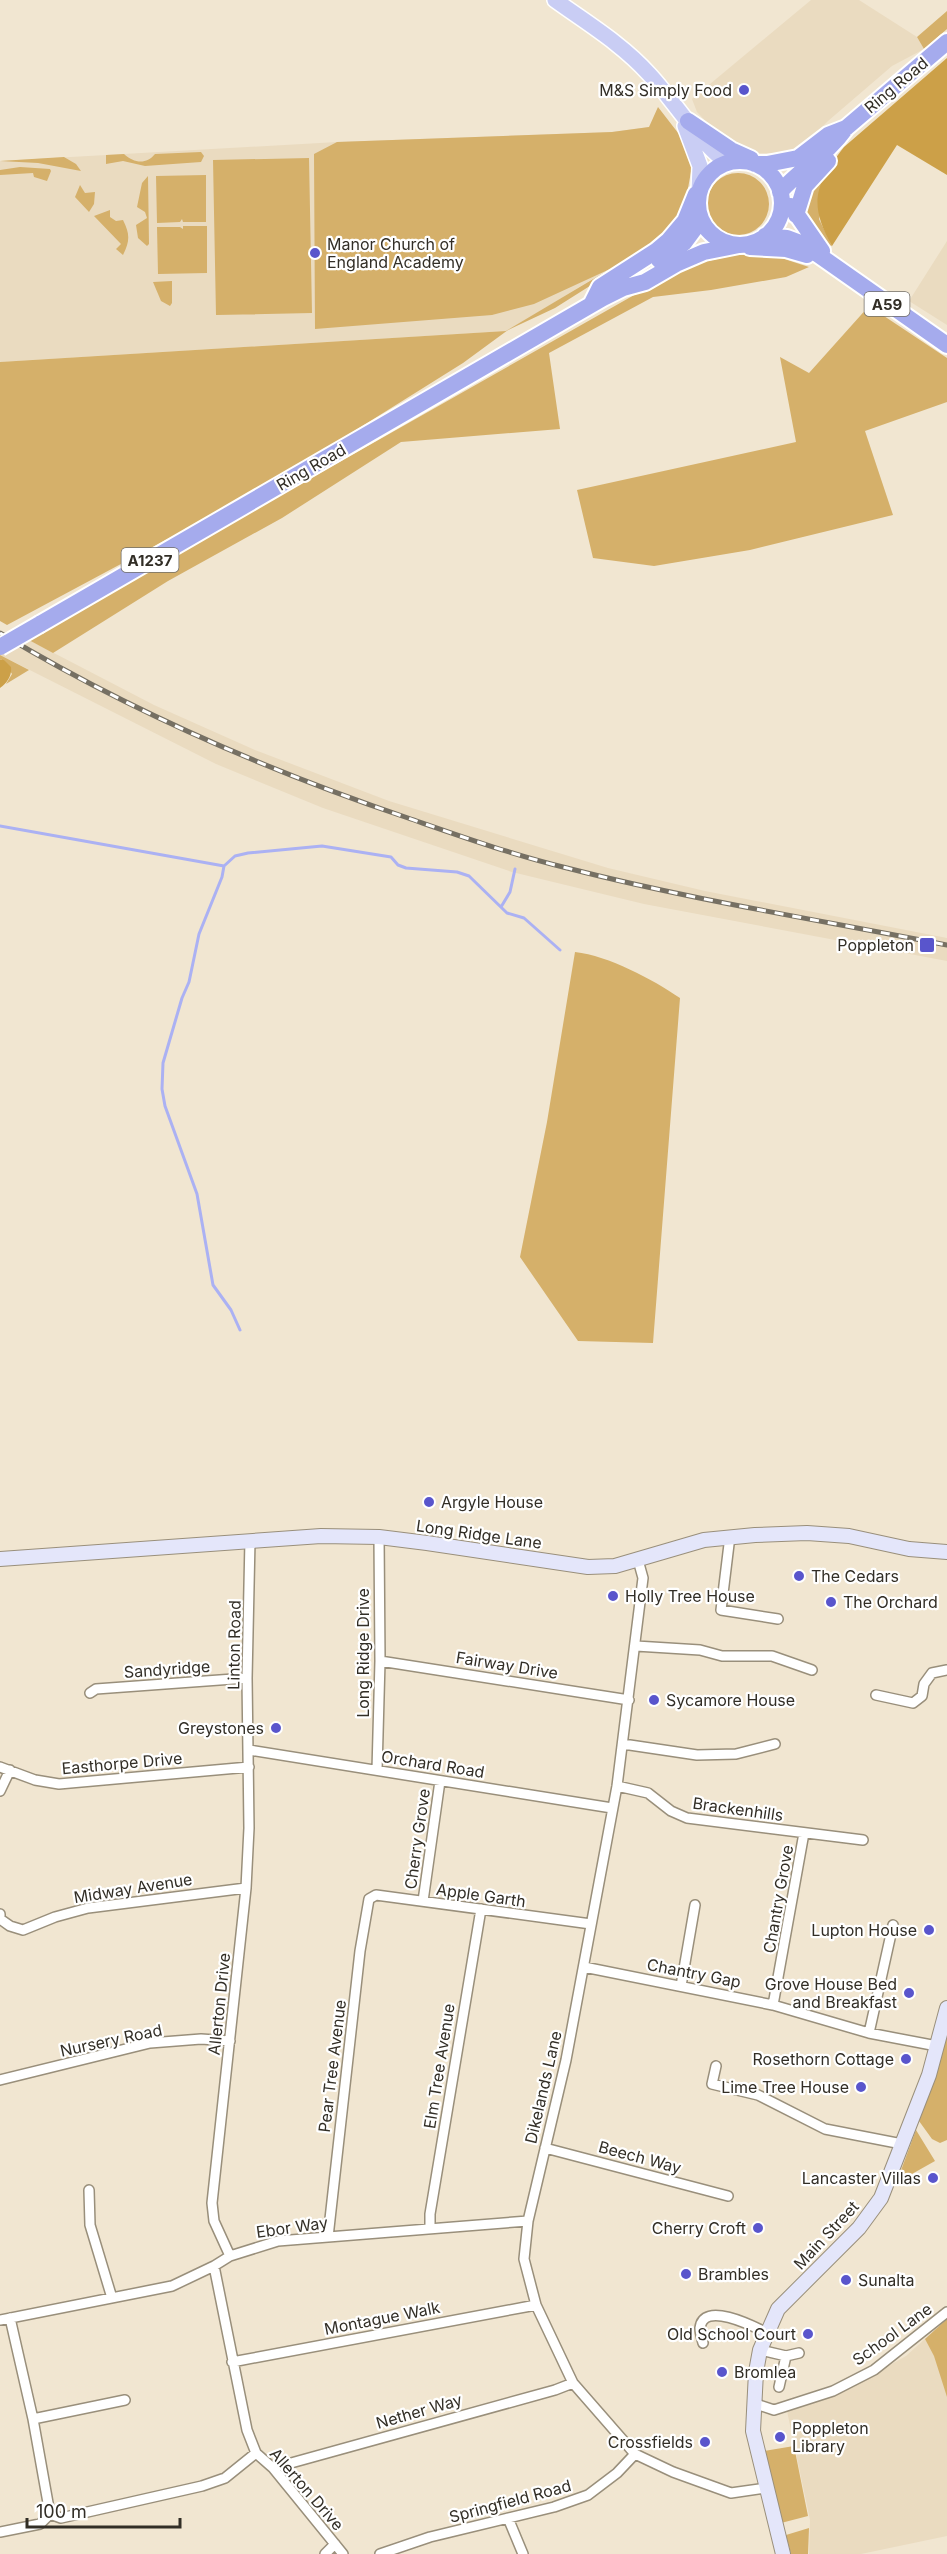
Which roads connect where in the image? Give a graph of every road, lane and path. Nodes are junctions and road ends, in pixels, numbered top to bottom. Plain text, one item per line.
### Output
1 (555, 0) edge
2 (947, 42) edge
3 (892, 89) junction
4 (685, 118) junction
5 (846, 128) junction
6 (727, 163) junction
7 (759, 164) junction
8 (699, 188) junction
9 (781, 192) junction
10 (796, 215) junction
11 (701, 220) junction
12 (765, 236) junction
13 (734, 246) junction
14 (829, 260) junction
15 (623, 288) junction
16 (591, 305) junction
17 (947, 345) edge
18 (0, 647) edge
19 (730, 1536) junction
20 (379, 1538) junction
21 (250, 1540) junction
22 (947, 1552) edge
23 (0, 1559) edge
24 (638, 1560) junction
25 (778, 1619) dead end
26 (636, 1646) junction
27 (380, 1661) junction
28 (812, 1670) dead end
29 (947, 1670) edge
30 (247, 1678) junction
31 (90, 1693) dead end
32 (876, 1695) dead end
33 (629, 1700) junction
34 (623, 1744) junction
35 (775, 1744) dead end
36 (249, 1750) junction
37 (249, 1767) junction
38 (5, 1769) edge
39 (377, 1770) junction
40 (440, 1781) junction
41 (616, 1786) junction
42 (0, 1791) edge
43 (612, 1808) junction
44 (804, 1833) junction
45 (863, 1840) dead end
46 (246, 1888) junction
47 (369, 1899) joint
48 (423, 1901) junction
49 (695, 1905) dead end
50 (481, 1909) junction
51 (0, 1914) edge
52 (591, 1924) junction
53 (893, 1925) dead end
54 (584, 1967) junction
55 (681, 1986) junction
56 (773, 2005) junction
57 (947, 2008) edge
58 (869, 2032) junction
59 (230, 2041) junction
60 (937, 2046) junction
61 (716, 2066) dead end
62 (0, 2080) edge
63 (902, 2144) junction
64 (544, 2148) junction
65 (89, 2190) dead end
66 (728, 2196) dead end
67 (528, 2221) junction
68 (430, 2228) junction
69 (328, 2237) junction
70 (231, 2256) junction
71 (214, 2266) junction
72 (112, 2298) junction
73 (536, 2305) junction
74 (947, 2312) edge
75 (5, 2319) edge
76 (767, 2332) junction
77 (703, 2343) dead end
78 (760, 2350) junction
79 (799, 2353) dead end
80 (786, 2356) junction
81 (232, 2362) junction
82 (573, 2383) junction
83 (779, 2387) dead end
84 (125, 2400) dead end
85 (753, 2403) junction
86 (33, 2419) junction
87 (256, 2453) junction
88 (635, 2454) junction
89 (273, 2468) junction
90 (766, 2488) junction
91 (50, 2514) junction
92 (508, 2518) junction
93 (0, 2532) edge
94 (335, 2544) junction
95 (325, 2554) edge
96 (343, 2554) edge
97 (380, 2554) edge
98 (522, 2554) edge
99 (783, 2554) edge

1 - 4 main road
2 - 3 highway, Ring Road
3 - 5 highway, Ring Road
3 - 10 highway
4 - 6 main road
4 - 7 highway
4 - 8 main road
5 - 7 highway, Ring Road
5 - 9 highway, Ring Road
6 - 7 highway
6 - 8 highway
7 - 9 highway
8 - 11 highway
8 - 16 highway
9 - 10 highway, A59
9 - 12 highway
10 - 14 highway, A59
11 - 13 highway
11 - 15 highway, Ring Road / A1237
12 - 13 highway
12 - 14 highway, A59
13 - 14 highway
13 - 15 highway, Ring Road / A1237
14 - 17 highway, A59
15 - 16 highway, Ring Road / A1237
16 - 18 highway, Ring Road / A1237, bridge
19 - 22 street, Long Ridge Lane
19 - 24 street, Long Ridge Lane
19 - 25 street
20 - 21 street, Long Ridge Lane
20 - 24 street, Long Ridge Lane
20 - 27 street, Long Ridge Drive
21 - 23 street, Long Ridge Lane
21 - 30 street, Linton Road
24 - 26 street, Dikelands Lane
26 - 28 street
26 - 33 street, Dikelands Lane
27 - 33 street, Fairway Drive
27 - 39 street, Long Ridge Drive
29 - 32 street
30 - 31 street, Sandyridge
30 - 36 street, Linton Road
33 - 34 street, Dikelands Lane
34 - 35 street
34 - 41 street, Dikelands Lane
36 - 37 street, Allerton Drive
36 - 39 street, Orchard Road
37 - 38 street, Easthorpe Drive
37 - 46 street, Allerton Drive
38 - 42 street
39 - 40 street, Orchard Road
40 - 43 street, Orchard Road
40 - 48 street, Cherry Grove
41 - 43 street, Dikelands Lane
41 - 44 street, Brackenhills
43 - 52 street, Dikelands Lane
44 - 45 street, Brackenhills
44 - 56 street, Chantry Grove
46 - 51 street, Midway Avenue
46 - 59 street, Allerton Drive
47 - 48 street, Apple Garth
47 - 69 street, Pear Tree Avenue
48 - 50 street, Apple Garth
49 - 55 street
50 - 52 street, Apple Garth
50 - 68 street, Elm Tree Avenue
52 - 54 street, Dikelands Lane
53 - 58 street
54 - 55 street, Chantry Gap
54 - 64 street, Dikelands Lane
55 - 56 street, Chantry Gap
56 - 58 street, Chantry Gap
57 - 60 street, Main Street
58 - 60 street, Chantry Gap
59 - 62 street, Nursery Road
59 - 70 street, Allerton Drive
60 - 63 street, Main Street
61 - 63 street
63 - 76 street, Main Street
64 - 66 street, Beech Way
64 - 67 street, Dikelands Lane
65 - 72 street
67 - 68 street, Ebor Way
67 - 73 street, Dikelands Lane
68 - 69 street, Ebor Way
69 - 70 street, Ebor Way
70 - 71 street, Ebor Way
71 - 72 street, Ebor Way
71 - 81 street, Allerton Drive
72 - 75 street, Ebor Way
73 - 81 street, Montague Walk
73 - 82 street, Dikelands Lane
74 - 85 street, School Lane
75 - 86 street
76 - 77 street
76 - 78 street, Main Street
78 - 80 street
78 - 85 street, Main Street
79 - 80 street
80 - 83 street
81 - 87 street, Allerton Drive
82 - 88 street, Dikelands Lane
82 - 89 street, Nether Way
84 - 86 street
85 - 90 street, Main Street
86 - 91 street
87 - 89 street, Allerton Drive
87 - 91 street
88 - 90 street, Dikelands Lane
88 - 92 street, Springfield Road
89 - 94 street, Allerton Drive
90 - 99 street, Main Street
91 - 93 street
92 - 97 street, Springfield Road
92 - 98 street
94 - 95 street
94 - 96 street, Allerton Drive

